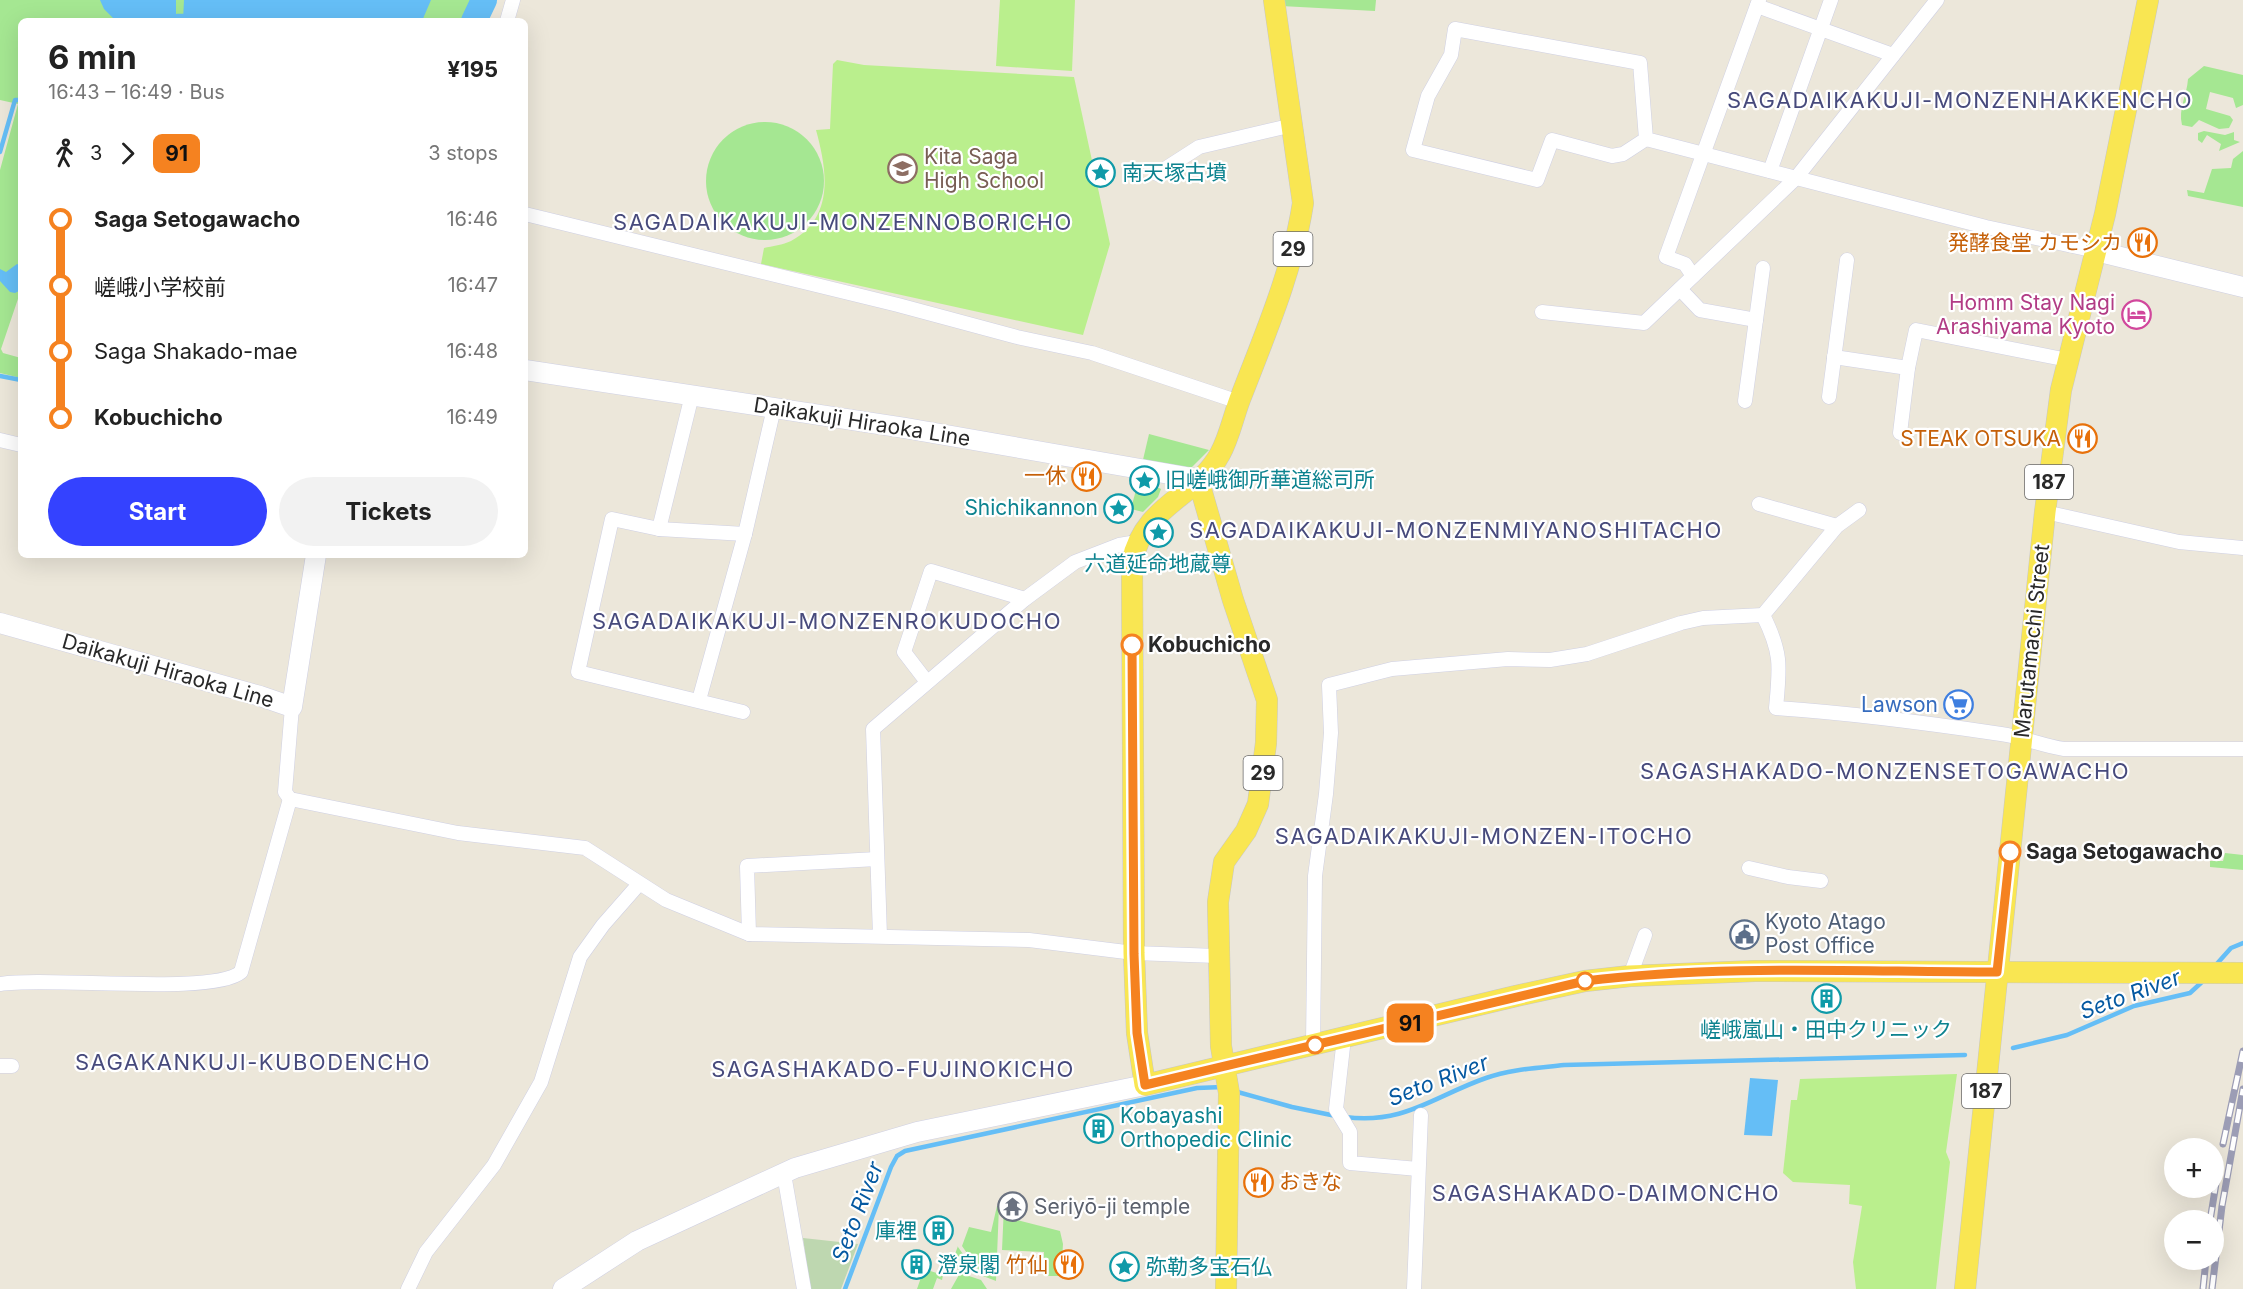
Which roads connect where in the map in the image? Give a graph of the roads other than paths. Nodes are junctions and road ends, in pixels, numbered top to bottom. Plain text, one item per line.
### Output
1 (513, 0) edge
2 (1274, 0) edge
3 (1831, 0) edge
4 (1937, 0) edge
5 (2148, 0) edge
6 (1758, 3) edge
7 (508, 18) edge
8 (1821, 30) junction
9 (1893, 56) junction
10 (1293, 125) junction
11 (1646, 139) junction
12 (1703, 154) junction
13 (1770, 171) junction
14 (1157, 174) dead end
15 (1796, 178) junction
16 (528, 215) edge
17 (2096, 251) junction
18 (1847, 260) dead end
19 (1763, 268) dead end
20 (1693, 276) junction
21 (2243, 287) edge
22 (1680, 289) junction
23 (1542, 312) dead end
24 (1756, 320) junction
25 (1834, 357) junction
26 (2068, 360) junction
27 (1908, 368) junction
28 (528, 370) edge
29 (692, 395) junction
30 (1829, 397) dead end
31 (1745, 401) dead end
32 (1239, 402) junction
33 (774, 408) junction
34 (1900, 433) dead end
35 (0, 440) edge
36 (18, 444) edge
37 (1198, 479) junction
38 (1759, 504) dead end
39 (1859, 510) dead end
40 (2045, 512) junction
41 (1837, 526) junction
42 (659, 529) junction
43 (745, 534) junction
44 (1137, 542) junction
45 (2243, 548) edge
46 (316, 558) edge
47 (1025, 599) junction
48 (1763, 615) junction
49 (0, 623) edge
50 (927, 682) junction
51 (699, 700) junction
52 (292, 707) junction
53 (743, 712) dead end
54 (2022, 739) junction
55 (2243, 749) edge
56 (290, 799) junction
57 (877, 860) junction
58 (1749, 868) dead end
59 (1821, 881) dead end
60 (639, 884) junction
61 (749, 934) junction
62 (1645, 934) dead end
63 (880, 936) junction
64 (1134, 954) junction
65 (1217, 956) junction
66 (1997, 972) junction
67 (2243, 973) edge
68 (1630, 975) junction
69 (0, 984) edge
70 (1344, 1038) junction
71 (1313, 1045) junction
72 (1227, 1080) junction
73 (1145, 1085) junction
74 (1420, 1115) dead end
75 (1418, 1169) junction
76 (784, 1174) junction
77 (408, 1289) edge
78 (563, 1289) edge
79 (804, 1289) edge
80 (1226, 1289) edge
81 (1414, 1289) edge
82 (1965, 1289) edge

1 - 7 street
2 - 10 main road, 29
3 - 8 street
4 - 9 street
5 - 17 main road, Marutamachi Street / 187
6 - 8 street
6 - 12 street
8 - 9 street
8 - 13 street
9 - 15 street
10 - 14 street
10 - 32 main road, 29
11 - 11 street
11 - 12 street
12 - 13 street
12 - 20 street
13 - 15 street
15 - 17 street
15 - 20 street
16 - 32 street
17 - 21 main road
17 - 26 main road, Marutamachi Street / 187
18 - 25 street
19 - 24 street
20 - 22 street
22 - 23 street
22 - 24 street
24 - 31 street
25 - 27 street
25 - 30 street
26 - 27 street
26 - 40 main road, Marutamachi Street / 187
27 - 34 street
28 - 29 main road, Daikakuji Hiraoka Line
29 - 33 main road, Daikakuji Hiraoka Line
29 - 42 street
32 - 37 main road, 29
33 - 37 main road, Daikakuji Hiraoka Line
33 - 43 street
35 - 36 street
37 - 44 main road, 29
37 - 65 main road, 29
38 - 41 street
39 - 41 street
40 - 45 street
40 - 54 main road, Marutamachi Street / 187
41 - 48 street
42 - 43 street
42 - 51 street
43 - 51 street
44 - 47 street
44 - 64 main road, 29
46 - 52 main road, Daikakuji Hiraoka Line
47 - 50 street
47 - 50 street
48 - 54 street
48 - 71 street
49 - 52 main road, Daikakuji Hiraoka Line
50 - 57 street
51 - 53 street
52 - 56 street
54 - 55 street
54 - 66 main road, Marutamachi Street / 187
56 - 60 street
56 - 69 street
57 - 61 street
57 - 63 street
58 - 59 street
60 - 61 street
60 - 77 street
61 - 63 street
62 - 68 street
63 - 64 street
64 - 65 street
64 - 73 main road, 29
65 - 72 main road, 29
66 - 67 main road
66 - 68 main road
66 - 82 main road, Marutamachi Street / 187
68 - 70 main road
70 - 71 main road
70 - 75 street
71 - 72 main road
72 - 73 main road
72 - 80 main road, 29
73 - 76 main road
74 - 75 street
75 - 81 street
76 - 78 main road
76 - 79 street

